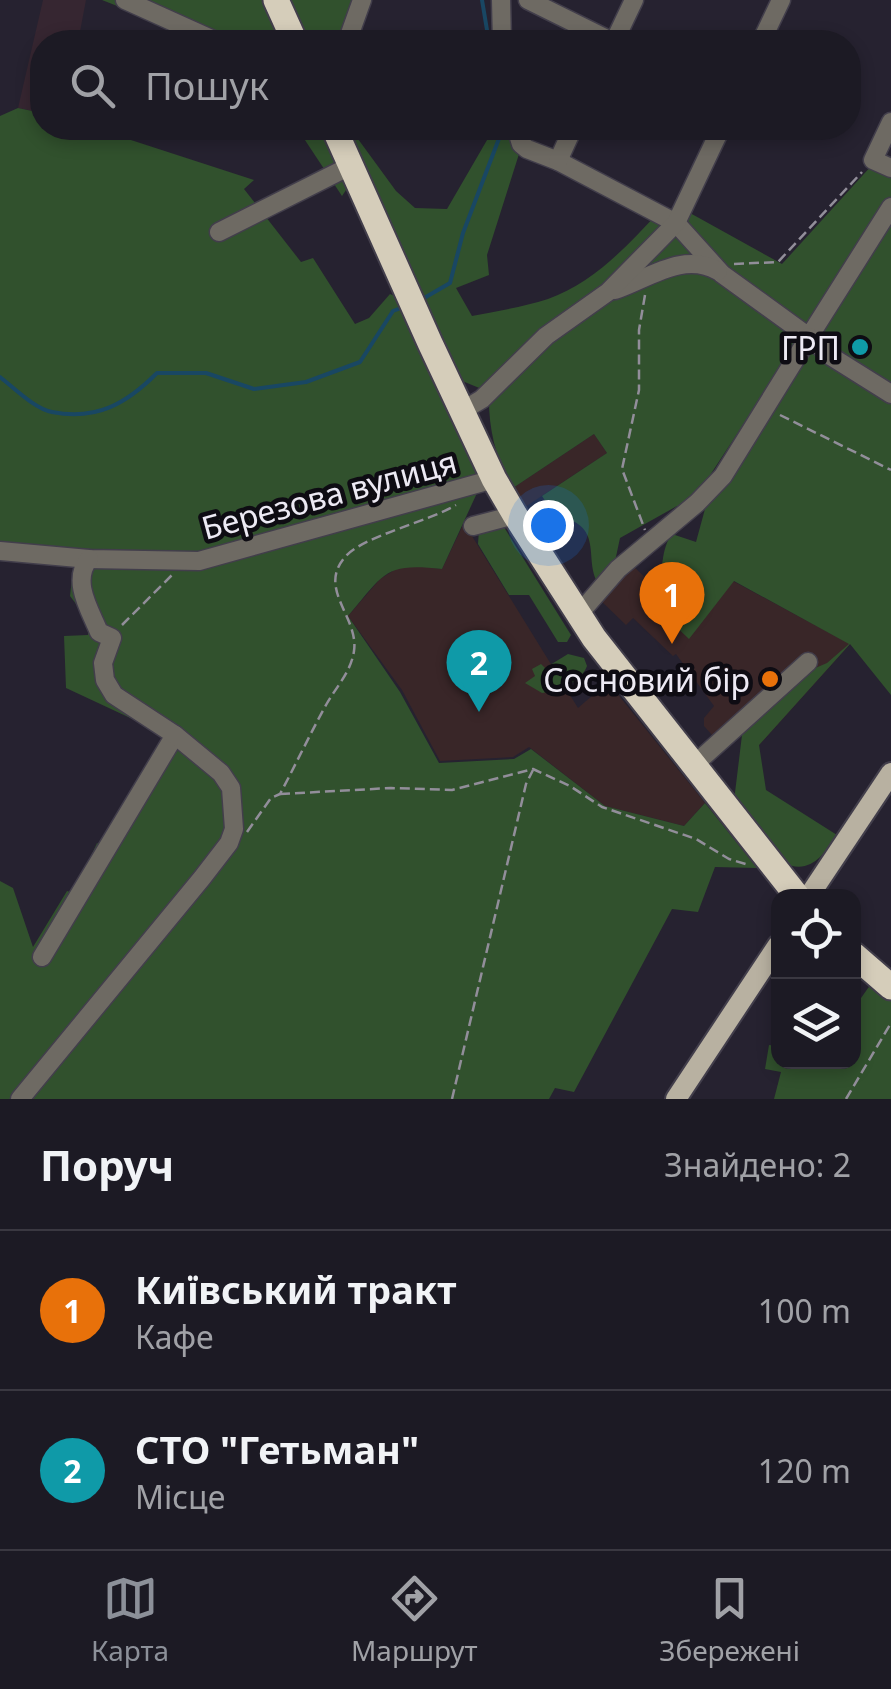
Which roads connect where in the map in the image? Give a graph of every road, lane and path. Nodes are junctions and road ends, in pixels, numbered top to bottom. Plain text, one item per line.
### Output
1 (124, 0) edge
2 (276, 0) edge
3 (362, 0) edge
4 (501, 0) edge
5 (528, 0) edge
6 (634, 0) edge
7 (781, 0) edge
8 (191, 30) edge
9 (290, 30) edge
10 (351, 30) edge
11 (502, 30) edge
12 (589, 30) edge
13 (619, 30) edge
14 (767, 30) edge
15 (891, 122) edge
16 (339, 140) edge
17 (520, 140) edge
18 (568, 140) edge
19 (715, 140) edge
20 (873, 160) junction
21 (558, 161) junction
22 (350, 166) junction
23 (891, 168) edge
24 (891, 208) edge
25 (676, 223) junction
26 (219, 232) dead end
27 (718, 269) junction
28 (663, 270) junction
29 (608, 292) junction
30 (809, 336) junction
31 (891, 394) edge
32 (769, 410) dead end
33 (462, 411) junction
34 (891, 470) edge
35 (481, 483) junction
36 (514, 514) junction
37 (473, 526) dead end
38 (658, 536) junction
39 (0, 551) edge
40 (89, 560) junction
41 (186, 562) junction
42 (578, 615) junction
43 (112, 638) junction
44 (808, 662) dead end
45 (174, 735) junction
46 (694, 765) junction
47 (533, 769) junction
48 (891, 772) edge
49 (280, 794) junction
50 (223, 850) junction
51 (756, 867) dead end
52 (791, 889) edge
53 (814, 889) edge
54 (771, 955) edge
55 (42, 957) dead end
56 (861, 961) edge
57 (891, 986) edge
58 (891, 1022) edge
59 (20, 1099) edge
60 (452, 1099) edge
61 (676, 1099) edge
62 (846, 1099) edge

1 - 8 street
2 - 9 highway
3 - 10 street
4 - 11 street
5 - 12 street
6 - 13 street
7 - 14 street
15 - 20 street
16 - 22 highway
17 - 21 street
18 - 21 street
19 - 25 street
20 - 23 street
20 - 27 path
21 - 25 street
22 - 26 street
22 - 33 highway
24 - 30 street
25 - 27 street
25 - 29 street
27 - 28 street
27 - 30 street
28 - 29 street
28 - 38 path
29 - 33 street
30 - 31 street
30 - 38 street
32 - 34 path
33 - 35 highway
35 - 36 highway
35 - 41 street, Березова вулиця
35 - 49 path
36 - 37 street
36 - 42 highway
38 - 42 street
39 - 40 street, Березова вулиця
40 - 41 street, Березова вулиця
40 - 43 street
41 - 43 path
42 - 46 highway
43 - 45 street
44 - 46 street
45 - 50 street
45 - 55 street
46 - 52 highway
47 - 49 path
47 - 51 path
47 - 60 path
48 - 53 main road
49 - 50 path
50 - 59 street
54 - 61 main road
56 - 57 highway
58 - 62 path

